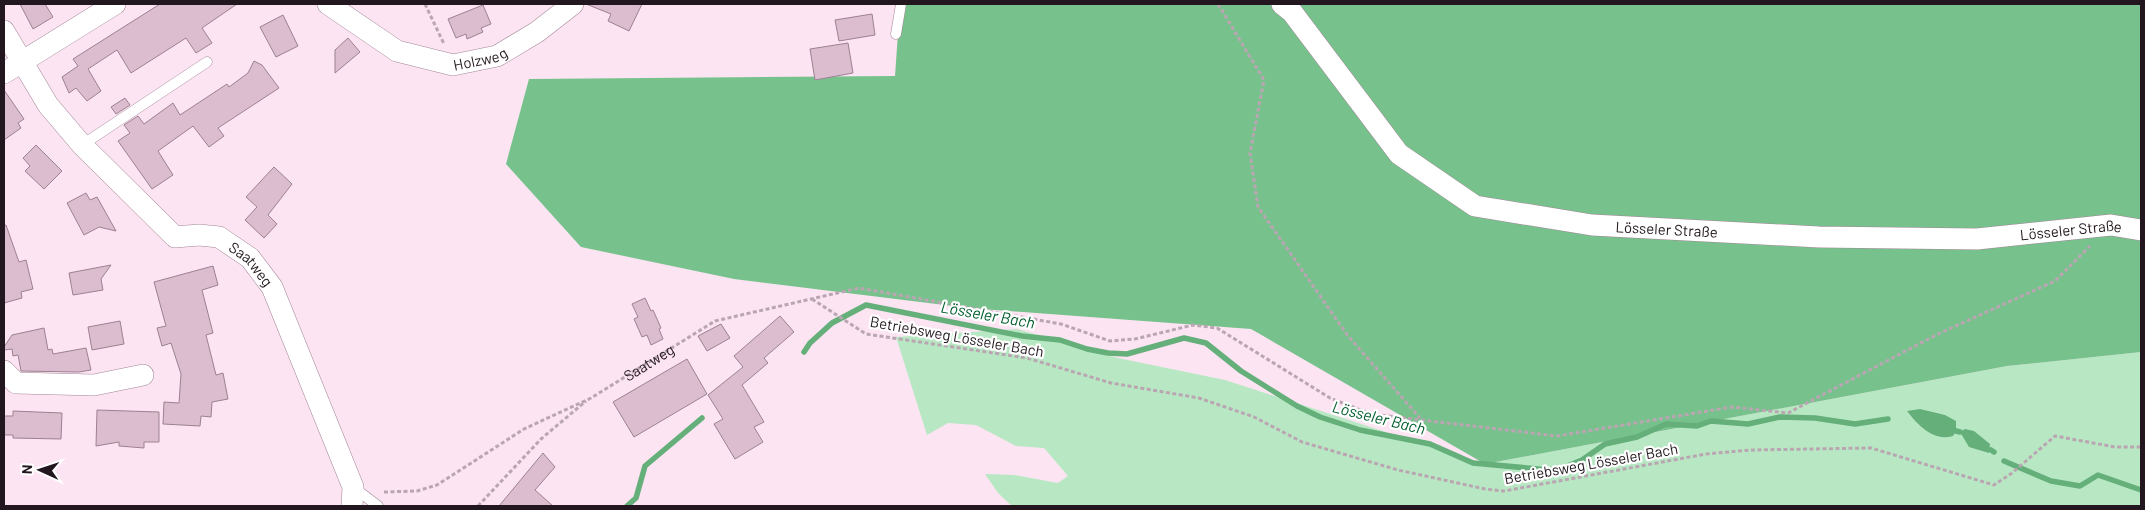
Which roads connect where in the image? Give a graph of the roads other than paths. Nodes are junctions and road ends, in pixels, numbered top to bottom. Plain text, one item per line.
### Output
1 (115, 4) edge
2 (328, 4) edge
3 (572, 4) edge
4 (902, 4) edge
5 (1282, 4) edge
6 (4, 31) edge
7 (896, 34) dead end
8 (23, 61) junction
9 (207, 62) dead end
10 (4, 73) edge
11 (82, 146) junction
12 (2141, 230) edge
13 (4, 371) edge
14 (143, 375) dead end
15 (356, 496) edge
16 (378, 506) edge

1 - 8 street
2 - 3 street, Holzweg
4 - 7 lane
5 - 12 street, Lösseler Straße
6 - 8 street, Saatweg
8 - 10 street
8 - 11 street, Saatweg
9 - 11 lane
11 - 15 street, Saatweg
13 - 14 street
15 - 16 lane

